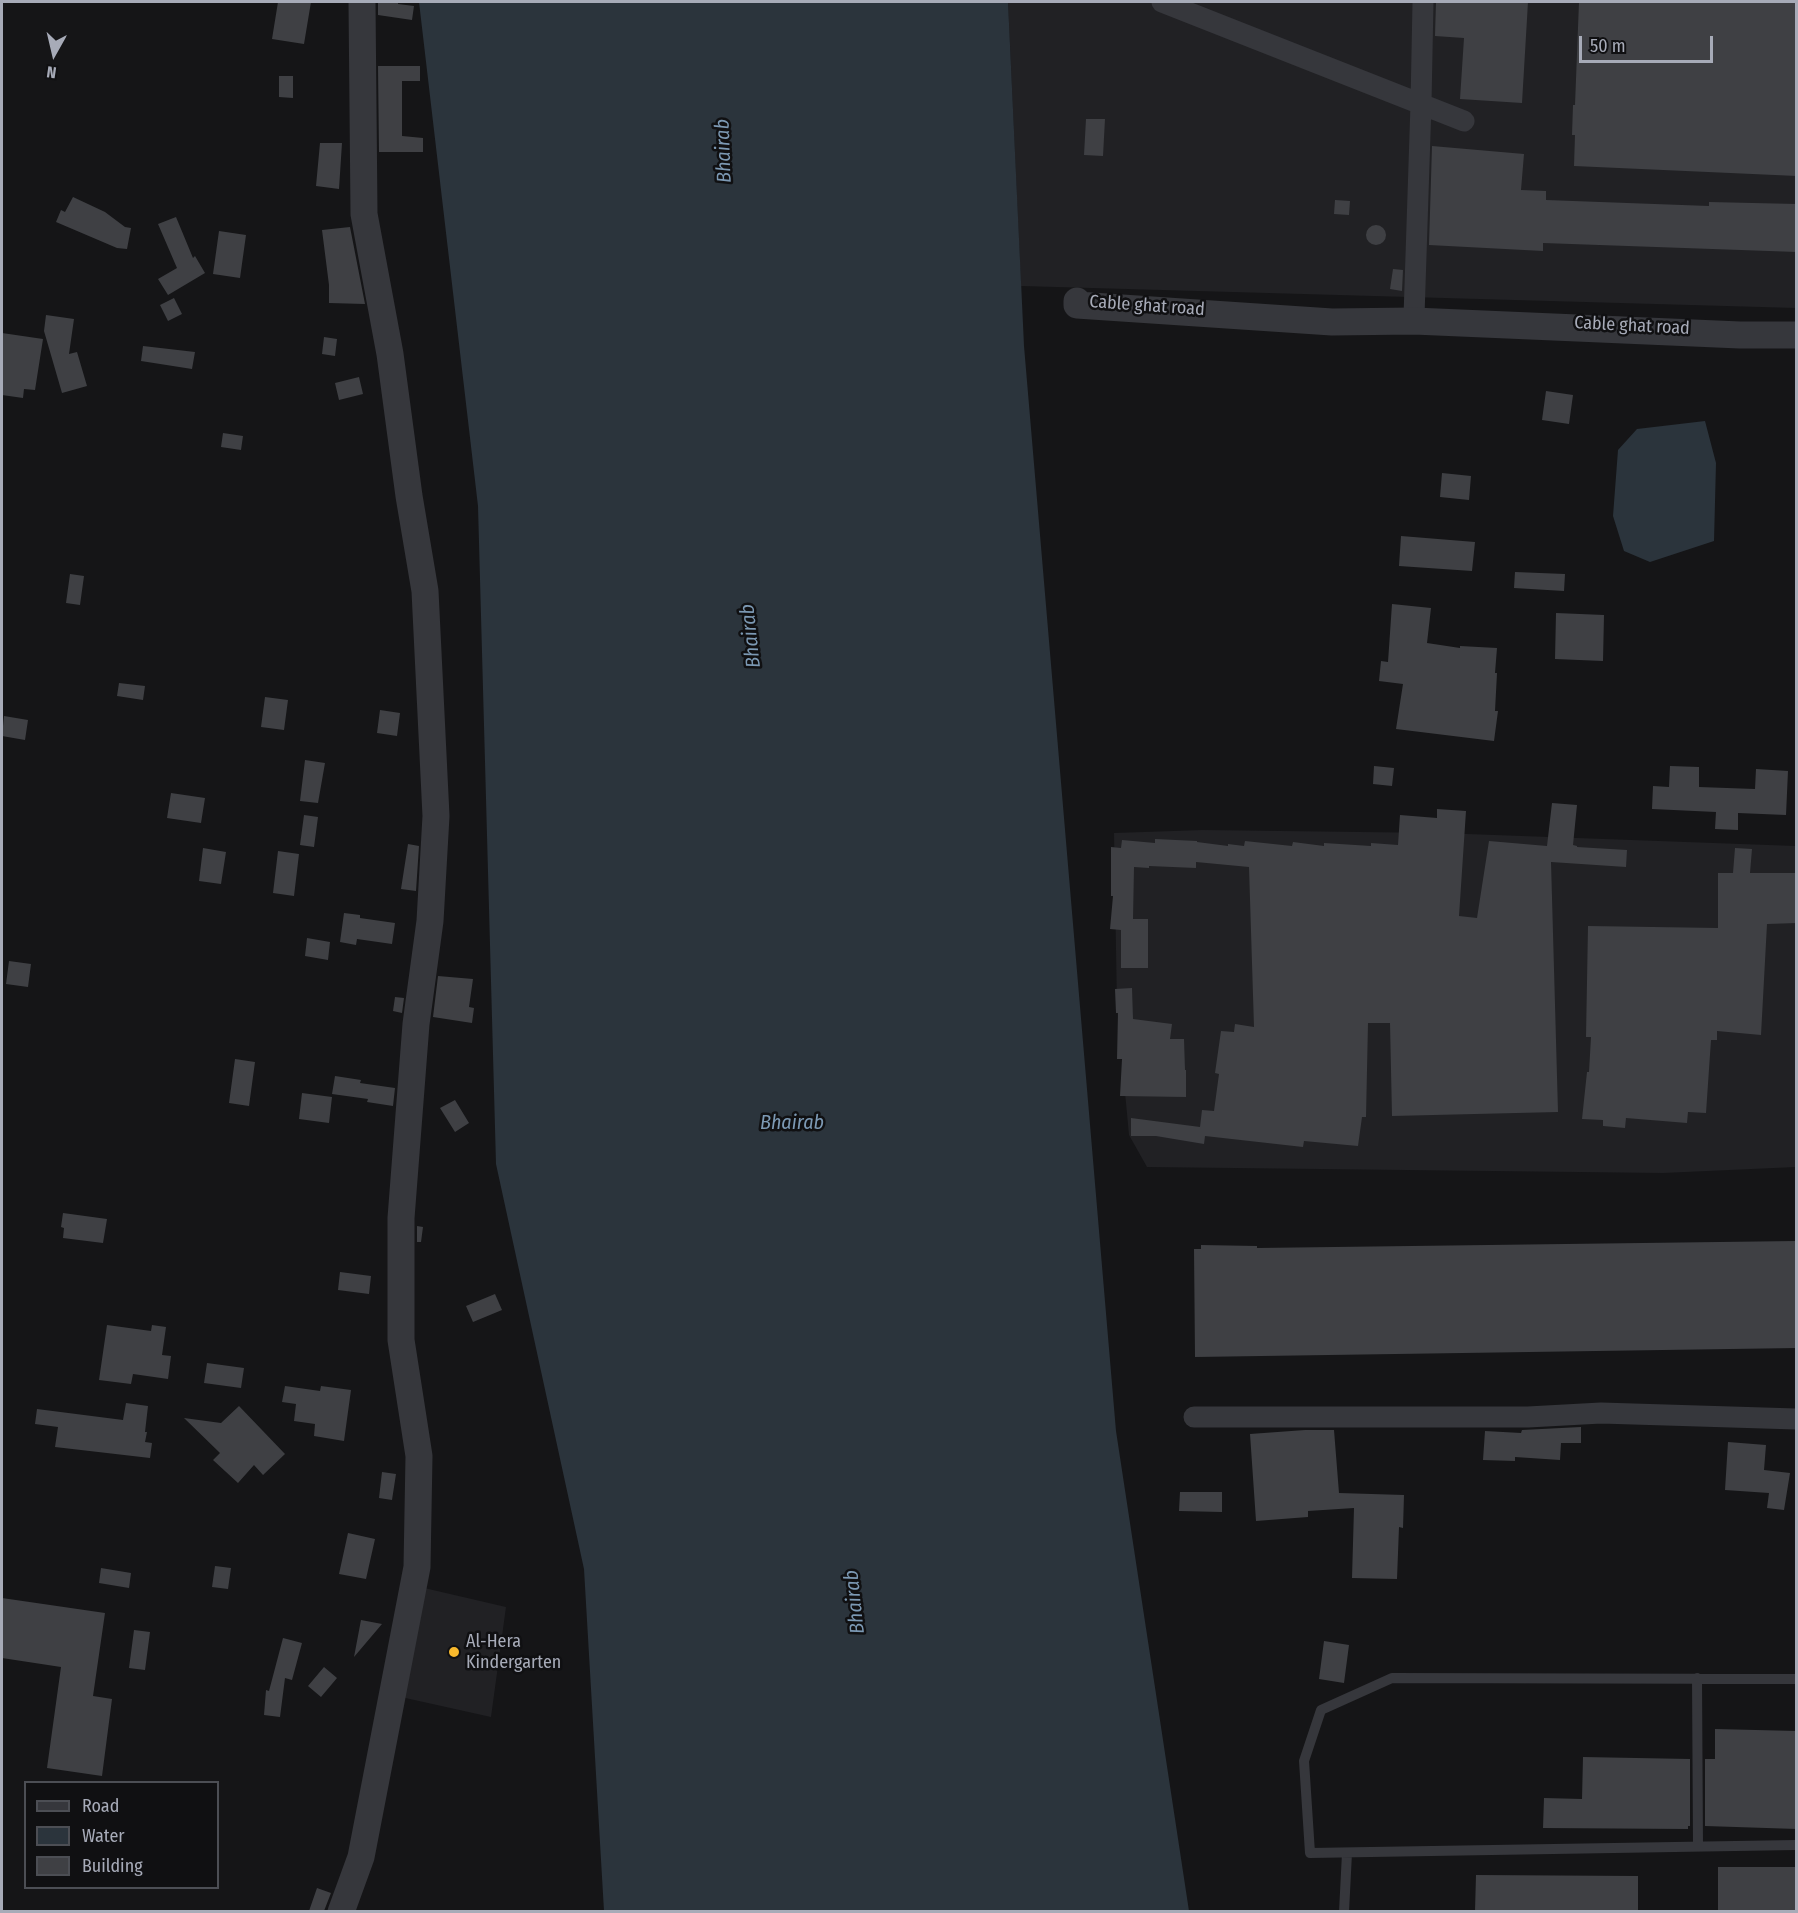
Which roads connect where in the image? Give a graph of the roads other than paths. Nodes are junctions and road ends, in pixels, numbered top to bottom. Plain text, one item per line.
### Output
1 (362, 2) edge
2 (1162, 2) edge
3 (1423, 2) edge
4 (1421, 104) junction
5 (1464, 121) dead end
6 (1414, 316) junction
7 (1797, 333) edge
8 (1194, 1417) dead end
9 (1797, 1419) edge
10 (1697, 1678) junction
11 (1797, 1679) edge
12 (1797, 1845) edge
13 (1698, 1846) junction
14 (1347, 1853) junction
15 (341, 1911) edge
16 (1344, 1911) edge

1 - 15 street
2 - 4 street
3 - 4 street
4 - 5 street
4 - 6 street
6 - 7 street, Cable ghat road
6 - 7 street, Cable ghat road
8 - 9 street
10 - 11 lane
10 - 13 lane
10 - 14 lane
12 - 13 lane
13 - 14 lane
14 - 16 lane

